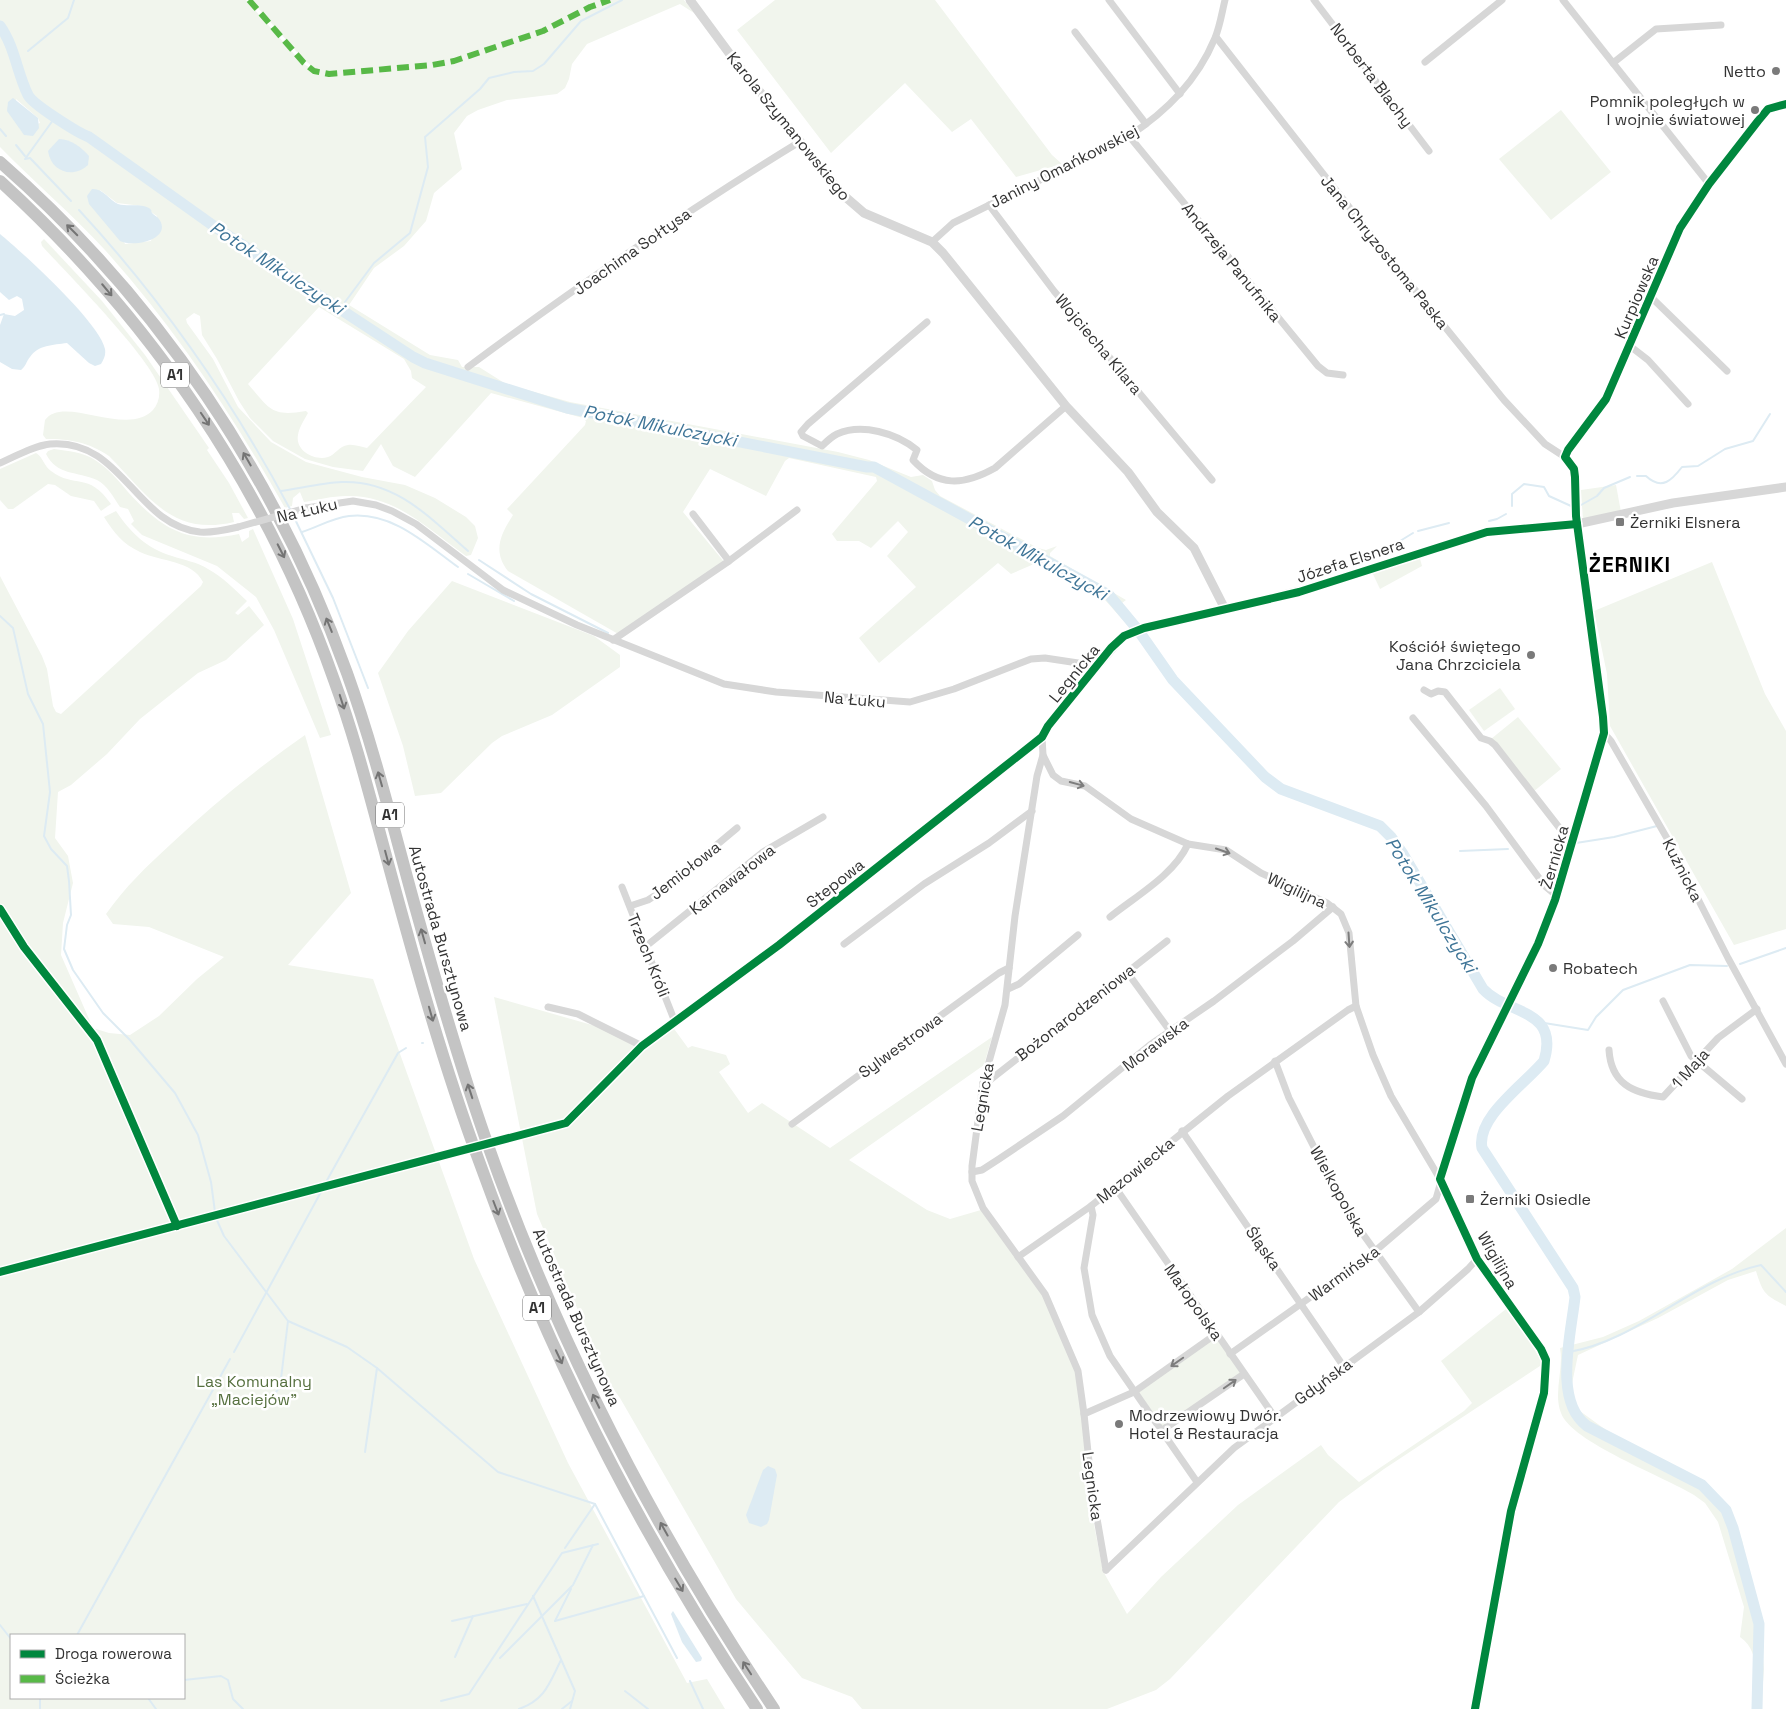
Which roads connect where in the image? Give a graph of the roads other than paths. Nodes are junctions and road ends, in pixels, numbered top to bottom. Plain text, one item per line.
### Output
1 (690, 0) edge
2 (1109, 0) edge
3 (1225, 0) edge
4 (1314, 0) edge
5 (1502, 0) edge
6 (1563, 0) edge
7 (1720, 25) dead end
8 (1074, 32) dead end
9 (1216, 36) junction
10 (1425, 62) dead end
11 (1613, 64) junction
12 (1180, 94) junction
13 (1786, 104) edge
14 (1146, 124) junction
15 (1129, 136) junction
16 (801, 141) junction
17 (1429, 151) dead end
18 (0, 153) edge
19 (0, 162) edge
20 (0, 181) edge
21 (1709, 184) junction
22 (28, 186) junction
23 (989, 205) junction
24 (932, 242) junction
25 (1651, 296) junction
26 (927, 322) dead end
27 (1630, 346) junction
28 (468, 367) dead end
29 (1727, 371) dead end
30 (1344, 375) dead end
31 (1688, 404) dead end
32 (1066, 406) junction
33 (1565, 457) junction
34 (0, 463) edge
35 (1212, 480) dead end
36 (1786, 487) edge
37 (797, 510) dead end
38 (693, 514) dead end
39 (1577, 524) junction
40 (728, 561) junction
41 (1225, 609) junction
42 (1132, 632) joint
43 (613, 640) junction
44 (1098, 666) junction
45 (1424, 690) dead end
46 (1413, 718) dead end
47 (1604, 733) junction
48 (1042, 737) junction
49 (1043, 755) junction
50 (1032, 811) junction
51 (823, 817) dead end
52 (736, 828) dead end
53 (1188, 844) junction
54 (1572, 844) junction
55 (622, 887) dead end
56 (1557, 896) junction
57 (630, 906) junction
58 (1333, 907) junction
59 (1110, 917) dead end
60 (1078, 936) dead end
61 (1167, 941) dead end
62 (844, 944) dead end
63 (645, 947) junction
64 (1009, 968) junction
65 (1127, 972) junction
66 (1008, 989) junction
67 (1663, 1001) dead end
68 (1356, 1006) junction
69 (548, 1007) dead end
70 (1757, 1009) junction
71 (675, 1022) junction
72 (1170, 1031) junction
73 (1609, 1050) dead end
74 (1697, 1060) junction
75 (1275, 1061) junction
76 (1786, 1064) edge
77 (983, 1083) junction
78 (1742, 1099) dead end
79 (792, 1124) dead end
80 (1182, 1131) junction
81 (972, 1172) junction
82 (1440, 1179) junction
83 (1115, 1187) junction
84 (1090, 1206) junction
85 (1374, 1252) junction
86 (1018, 1257) junction
87 (1477, 1259) junction
88 (1302, 1304) junction
89 (1419, 1312) junction
90 (1216, 1334) junction
91 (1541, 1348) dead end
92 (1230, 1354) junction
93 (1344, 1366) junction
94 (1244, 1374) junction
95 (1134, 1392) junction
96 (1084, 1414) junction
97 (1274, 1416) junction
98 (1161, 1431) junction
99 (1197, 1482) junction
100 (1106, 1570) joint
101 (757, 1709) edge
102 (774, 1709) edge

1 - 16 street, Karola Szymanowskiego
2 - 12 street
3 - 9 street, Janiny Omańkowskiej
4 - 17 street, Norberta Blachy
5 - 10 street
6 - 11 street
7 - 11 street
8 - 14 street
9 - 12 street, Janiny Omańkowskiej
9 - 33 street, Jana Chryzostoma Paska
11 - 21 street
12 - 14 street, Janiny Omańkowskiej
13 - 21 street, Kurpiowska
14 - 15 street, Janiny Omańkowskiej
15 - 23 street, Janiny Omańkowskiej
15 - 30 street, Andrzeja Panufnika
16 - 24 street, Karola Szymanowskiego
16 - 28 street, Joachima Sołtysa
18 - 22 highway
19 - 22 highway, Autostrada Bursztynowa / A1
20 -> 101 highway, Autostrada Bursztynowa / A1
21 - 25 street, Kurpiowska
102 -> 22 highway, Autostrada Bursztynowa / A1
23 - 24 street, Janiny Omańkowskiej
23 - 35 street, Wojciecha Kilara
24 - 32 street, Karola Szymanowskiego
25 - 27 street, Kurpiowska
25 - 29 street, Kurpiowska
26 - 32 street
27 - 31 street, Kurpiowska
27 - 33 street, Kurpiowska
32 - 41 street, Karola Szymanowskiego
33 - 39 street
34 - 43 street, Na Łuku, bridge
36 - 39 street, Józefa Elsnera
37 - 40 street
38 - 40 street
39 - 41 street, Józefa Elsnera
39 - 47 street, Żernicka
40 - 43 street
41 - 42 street, Józefa Elsnera
42 - 44 street, Legnicka
43 - 44 street, Na Łuku
44 - 48 street, Legnicka
45 - 54 street
46 - 56 street, Żernicka
47 - 54 street, Żernicka
47 - 70 street, Kuźnicka
48 - 49 street, Legnicka
48 - 71 street, Stepowa
49 - 50 street, Legnicka
49 -> 53 street, Wigilijna
50 - 62 street
50 - 64 street, Legnicka
51 - 63 street, Karnawałowa
52 - 57 street, Jemiołowa
53 -> 58 street, Wigilijna
53 - 59 street
54 - 56 street, Żernicka
55 - 57 street, Trzech Króli
56 - 82 street, Żernicka
57 - 63 street, Trzech Króli
58 -> 68 street, Wigilijna
58 - 72 street, Morawska
60 - 66 street
61 - 65 street, Bożonarodzeniowa
63 - 71 street, Trzech Króli
64 - 66 street, Legnicka
64 - 79 street, Sylwestrowa
65 - 72 street
65 - 77 street, Bożonarodzeniowa
66 - 77 street, Legnicka
67 - 74 street
68 - 75 street, Mazowiecka
68 - 82 street, Wigilijna
69 - 71 street, Stepowa
70 - 74 street, 1 Maja
70 - 76 street, Kuźnicka
72 - 81 street, Morawska
73 - 74 street, 1 Maja
74 - 78 street
75 - 80 street, Mazowiecka
75 - 85 street, Wielkopolska
77 - 81 street, Legnicka
80 - 83 street, Mazowiecka
80 - 88 street, Śląska
81 - 86 street, Legnicka
82 - 85 street, Warmińska
82 - 87 street, Wigilijna
83 - 84 street, Mazowiecka
83 - 90 street, Małopolska
84 - 86 street
84 - 95 street, Mazowiecka
85 - 88 street, Warmińska
85 - 89 street, Wielkopolska
86 - 96 street, Legnicka
87 - 89 street, Gdyńska
87 - 91 street, Wigilijna
88 - 92 street, Warmińska
88 - 93 street, Śląska
89 - 93 street, Gdyńska
90 - 92 street, Małopolska
90 -> 95 street
92 - 94 street, Małopolska
93 - 97 street, Gdyńska
94 - 97 street, Małopolska
98 -> 94 street
95 - 96 street
95 - 98 street, Mazowiecka
96 - 100 street, Legnicka
97 - 99 street, Gdyńska
98 - 99 street, Mazowiecka
99 - 100 street, Gdyńska

